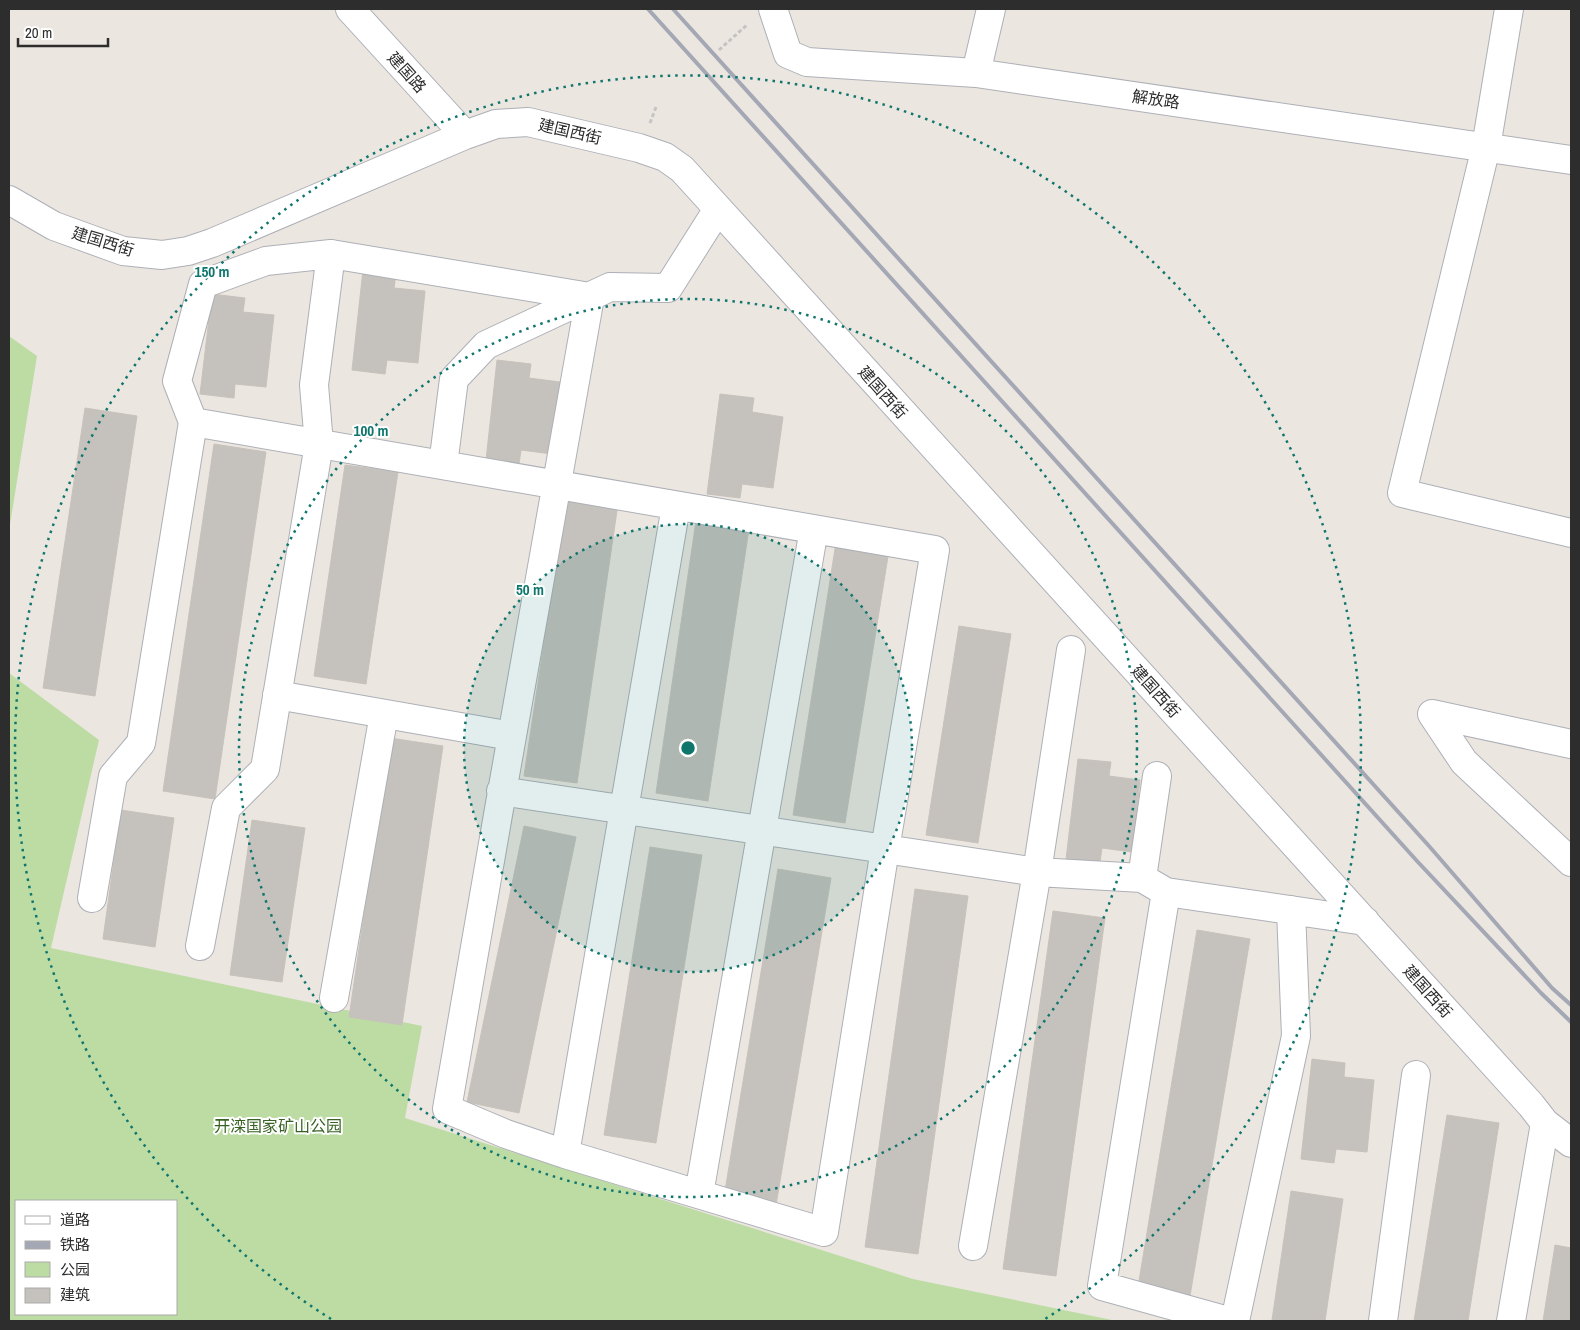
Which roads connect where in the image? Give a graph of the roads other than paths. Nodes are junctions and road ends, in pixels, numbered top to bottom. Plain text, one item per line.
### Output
1 (350, 9) edge
2 (991, 9) edge
3 (1509, 9) edge
4 (763, 15) edge
5 (976, 73) junction
6 (465, 135) junction
7 (1486, 147) junction
8 (1571, 160) edge
9 (9, 200) edge
10 (718, 210) junction
11 (331, 254) junction
12 (590, 297) junction
13 (193, 422) junction
14 (318, 444) junction
15 (443, 466) junction
16 (556, 485) junction
17 (676, 506) junction
18 (814, 529) junction
19 (1571, 533) edge
20 (1071, 650) dead end
21 (277, 695) junction
22 (384, 714) junction
23 (511, 736) junction
24 (1571, 744) edge
25 (1157, 776) dead end
26 (501, 790) junction
27 (624, 809) junction
28 (762, 830) junction
29 (885, 849) junction
30 (1571, 862) edge
31 (1037, 872) junction
32 (1142, 878) junction
33 (1166, 892) junction
34 (92, 898) dead end
35 (1291, 910) junction
36 (1365, 921) junction
37 (200, 946) dead end
38 (334, 998) dead end
39 (1416, 1075) dead end
40 (1545, 1123) junction
41 (1571, 1143) edge
42 (565, 1154) junction
43 (700, 1194) junction
44 (973, 1246) dead end
45 (1228, 1321) edge
46 (1235, 1321) edge
47 (1383, 1321) edge
48 (1511, 1321) edge

1 - 6 street, 建国路
2 - 5 street
3 - 7 street
4 - 5 street, 解放路
5 - 7 street, 解放路
6 - 9 street, 建国西街
6 - 10 street, 建国西街
7 - 8 street, 解放路
7 - 19 street
10 - 12 street
10 - 36 street, 建国西街
11 - 12 street
11 - 13 street
11 - 14 street
12 - 15 street
12 - 16 street
13 - 14 street
13 - 34 street
14 - 15 street
14 - 21 street
15 - 16 street
16 - 17 street
16 - 23 street
17 - 18 street
17 - 27 street
18 - 28 street
18 - 29 street
20 - 31 street
21 - 22 street
21 - 37 street
22 - 23 street
22 - 38 street
23 - 26 street
24 - 30 street
25 - 32 street
26 - 27 street
26 - 42 street
27 - 28 street
27 - 42 street
28 - 29 street
28 - 43 street
29 - 31 street
29 - 43 street
31 - 32 street
31 - 44 street
32 - 33 street
33 - 35 street
33 - 45 street
35 - 36 street
35 - 46 street
36 - 40 street, 建国西街
39 - 47 street
40 - 41 street, 建国西街
40 - 48 street
42 - 43 street

